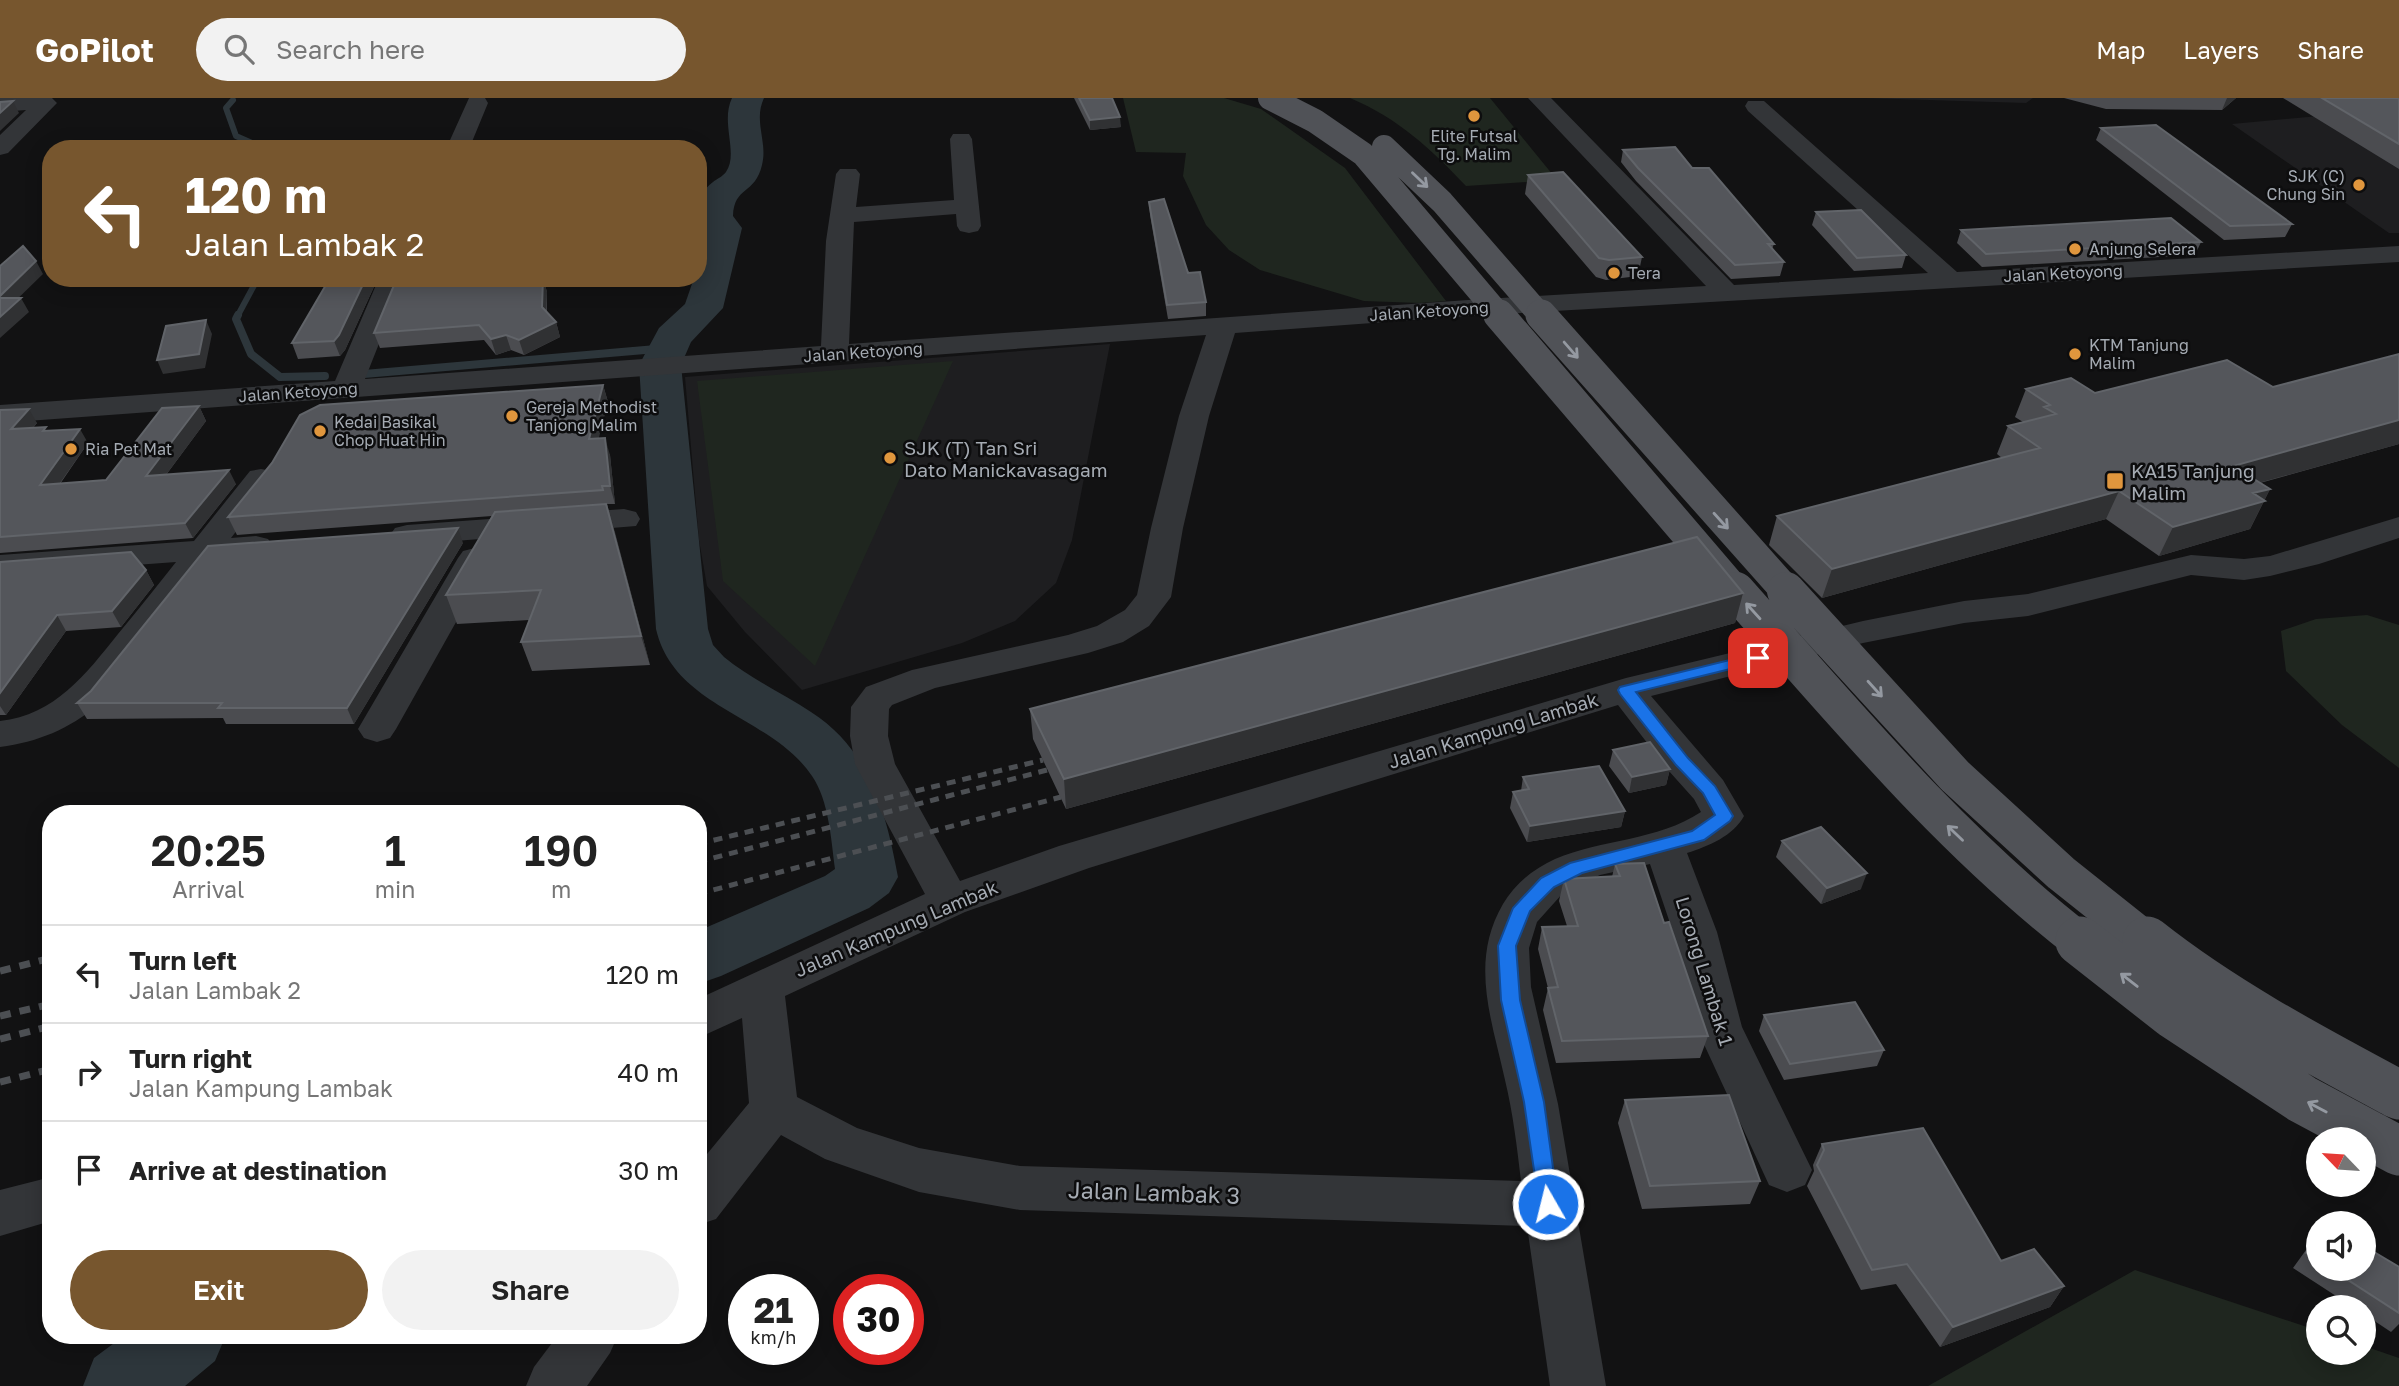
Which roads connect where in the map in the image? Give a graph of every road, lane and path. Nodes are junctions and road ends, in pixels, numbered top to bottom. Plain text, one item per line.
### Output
1 (1270, 98) edge
2 (1306, 98) edge
3 (1539, 98) edge
4 (477, 103) dead end
5 (0, 105) edge
6 (1756, 106) dead end
7 (961, 139) dead end
8 (461, 140) edge
9 (0, 148) edge
10 (848, 174) dead end
11 (843, 215) junction
12 (2399, 254) edge
13 (1951, 280) junction
14 (388, 287) edge
15 (1727, 293) junction
16 (1223, 326) junction
17 (835, 354) junction
18 (616, 381) junction
19 (346, 389) junction
20 (303, 410) junction
21 (1, 415) edge
22 (278, 454) edge
23 (624, 519) dead end
24 (2399, 527) edge
25 (491, 529) junction
26 (382, 537) edge
27 (286, 544) edge
28 (204, 550) junction
29 (0, 565) edge
30 (1626, 690) junction
31 (377, 729) dead end
32 (0, 734) edge
33 (1664, 846) junction
34 (950, 901) junction
35 (762, 987) junction
36 (707, 1015) edge
37 (2399, 1095) edge
38 (774, 1108) junction
39 (2399, 1151) edge
40 (1787, 1170) dead end
41 (707, 1192) edge
42 (42, 1201) edge
43 (1548, 1204) junction
44 (0, 1213) edge
45 (584, 1344) edge
46 (554, 1386) edge
47 (1578, 1386) edge

39 -> 1 main road, bridge
2 -> 37 main road, bridge
3 - 15 street
4 - 8 street
5 - 9 street
6 - 13 street
7 - 11 street
10 - 11 street
11 - 17 street
12 - 13 street, Jalan Ketoyong
13 - 15 street, Jalan Ketoyong
14 - 19 street
15 - 16 street, Jalan Ketoyong
16 - 17 street, Jalan Ketoyong
16 - 34 street
17 - 18 street, Jalan Ketoyong
18 - 19 street, Jalan Ketoyong
18 - 20 street
19 - 20 street, Jalan Ketoyong
20 - 21 street, Jalan Ketoyong
22 - 28 street
23 - 25 street
24 - 30 street, Jalan Kampung Lambak
25 - 26 street
25 - 31 street
27 - 28 street
28 - 29 street
28 - 32 street
30 - 33 street
30 - 34 street, Jalan Kampung Lambak
33 - 40 street, Lorong Lambak 1
33 - 43 street
34 - 35 street, Jalan Kampung Lambak
35 - 36 street, Jalan Kampung Lambak
35 - 38 street
38 - 41 street
38 - 43 street, Jalan Lambak 3
42 - 44 street
43 - 47 street
45 - 46 street

